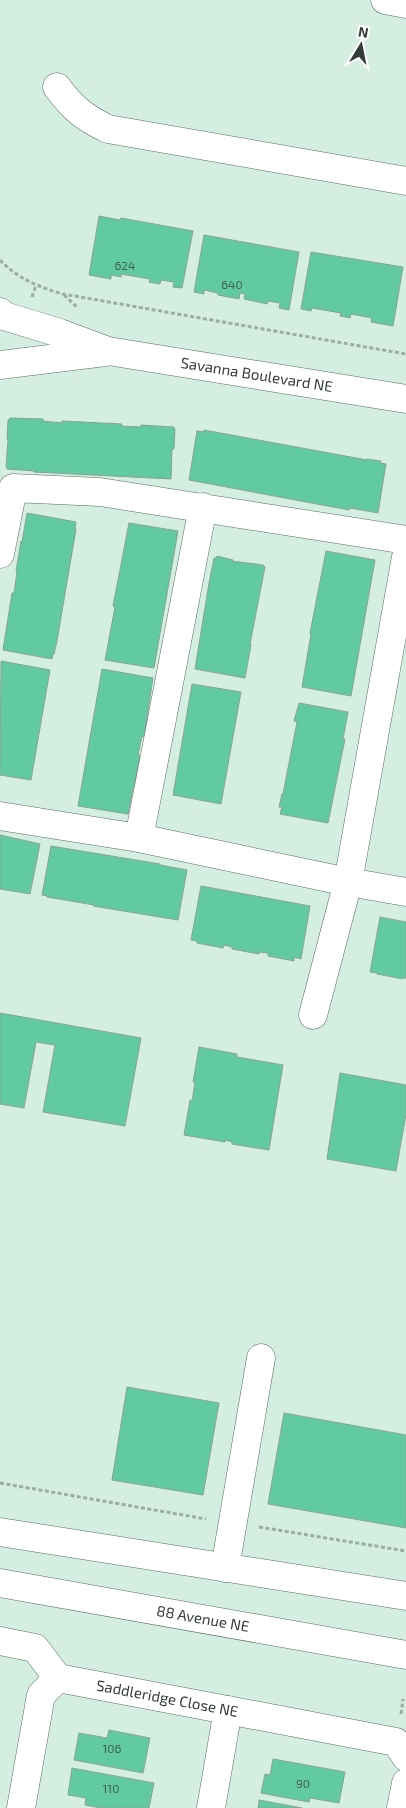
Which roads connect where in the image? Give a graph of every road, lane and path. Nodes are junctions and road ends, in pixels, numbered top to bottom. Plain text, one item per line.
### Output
1 (385, 0) edge
2 (406, 4) edge
3 (57, 88) dead end
4 (406, 182) edge
5 (0, 260) edge
6 (0, 312) edge
7 (108, 351) junction
8 (406, 354) edge
9 (0, 366) edge
10 (406, 399) edge
11 (203, 507) junction
12 (406, 540) edge
13 (0, 554) edge
14 (406, 557) edge
15 (0, 816) edge
16 (139, 838) junction
17 (348, 882) junction
18 (406, 892) edge
19 (313, 1015) dead end
20 (261, 1358) dead end
21 (0, 1532) edge
22 (225, 1568) junction
23 (0, 1583) edge
24 (406, 1596) edge
25 (0, 1642) edge
26 (406, 1655) edge
27 (58, 1678) junction
28 (228, 1710) junction
29 (406, 1757) edge
30 (406, 1783) edge
31 (21, 1808) edge
32 (211, 1808) edge
33 (401, 1808) edge

1 - 2 street
3 - 4 street
5 - 8 path
6 - 7 street, Savanna Boulevard NE
7 - 9 street, Savanna Boulevard NE
7 - 10 street, Savanna Boulevard NE
11 - 12 street
11 - 13 street
11 - 16 street
14 - 17 street
15 - 16 street
16 - 17 street
17 - 18 street
17 - 19 street
20 - 22 street
21 - 22 street
22 - 24 street
23 - 26 street, 88 Avenue NE
25 - 27 street
27 - 28 street, Saddleridge Close NE
27 - 31 street
28 - 29 street, Saddleridge Close NE
28 - 32 street
30 - 33 street

